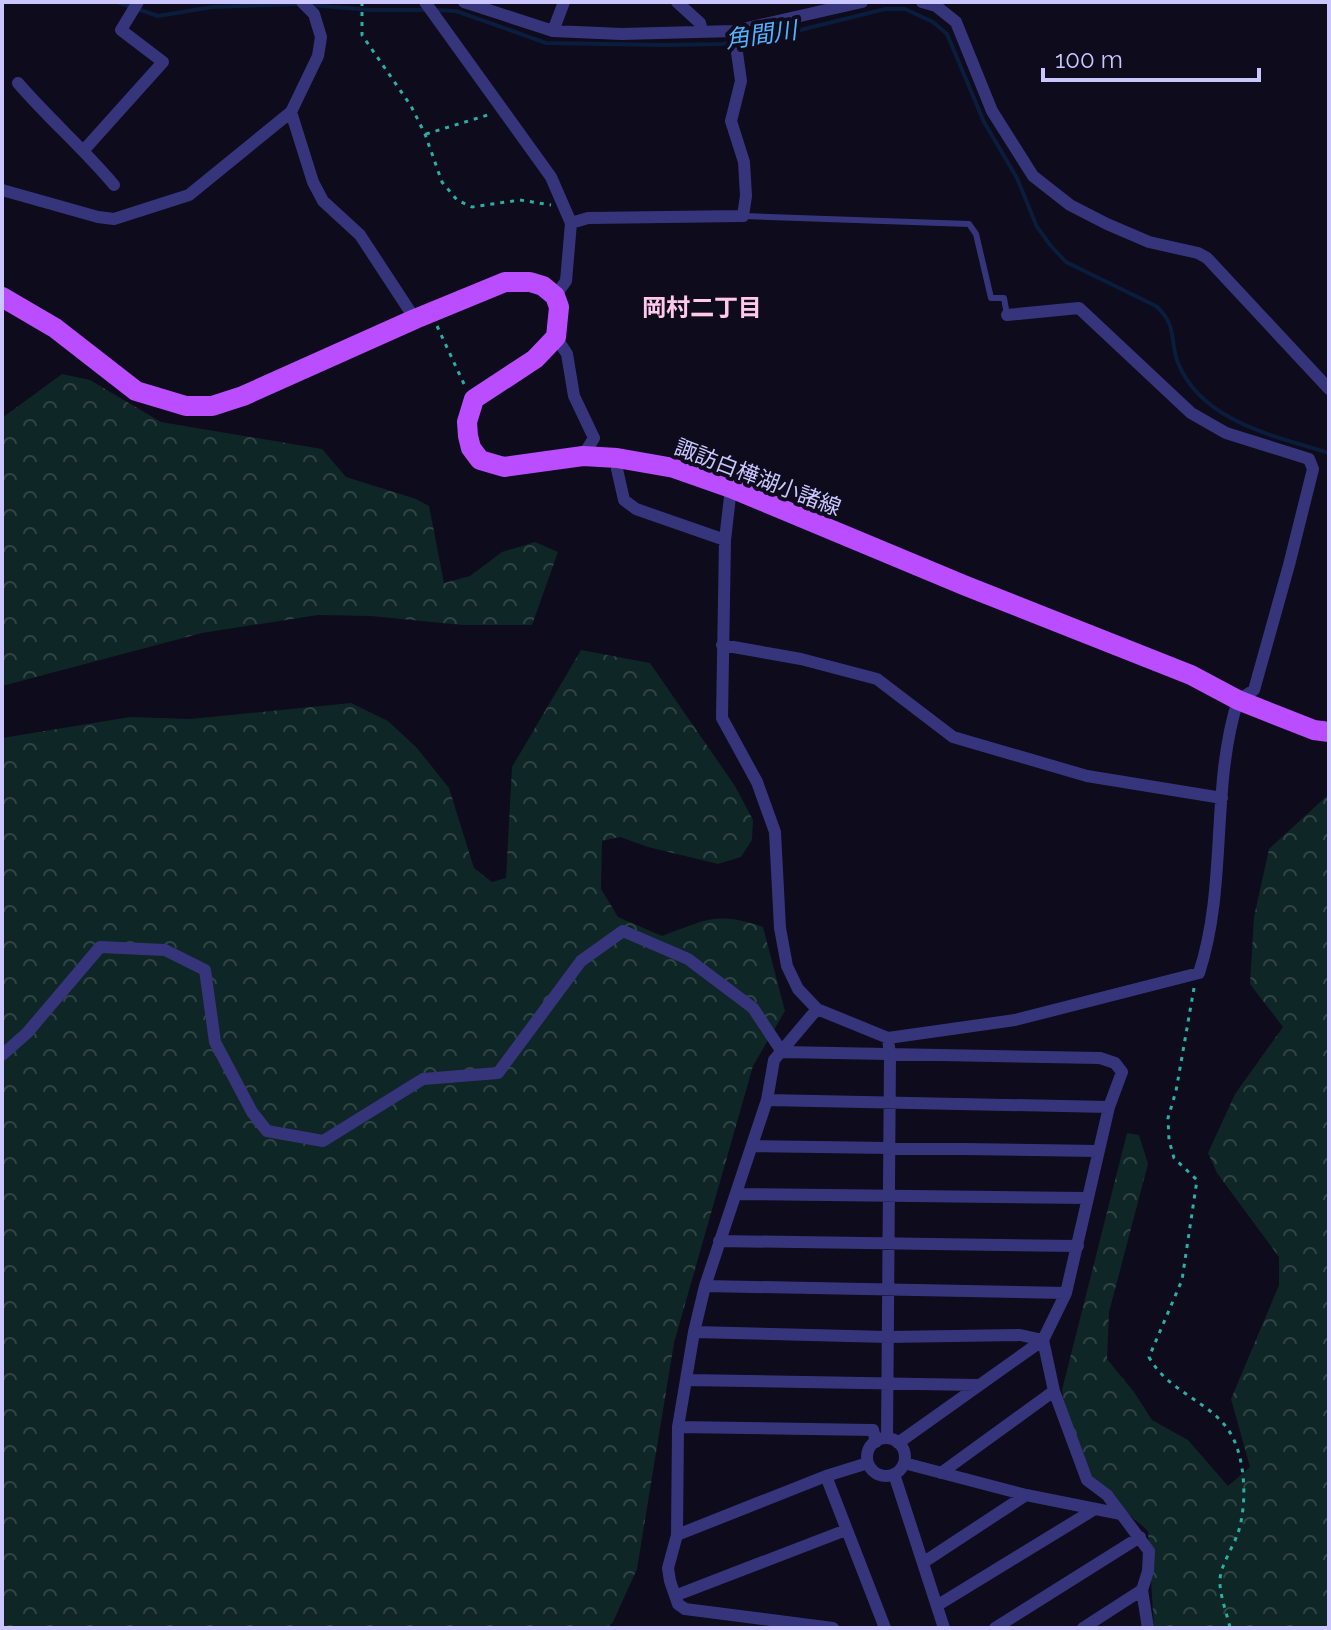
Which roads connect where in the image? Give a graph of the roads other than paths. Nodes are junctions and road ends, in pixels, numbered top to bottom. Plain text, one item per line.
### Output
1 (138, 2) edge
2 (302, 2) edge
3 (425, 2) edge
4 (464, 2) edge
5 (564, 2) edge
6 (677, 2) edge
7 (862, 2) edge
8 (922, 2) edge
9 (553, 31) junction
10 (702, 31) junction
11 (734, 34) junction
12 (18, 83) dead end
13 (291, 112) junction
14 (84, 150) junction
15 (114, 185) dead end
16 (2, 190) edge
17 (737, 216) junction
18 (571, 223) junction
19 (555, 296) junction
20 (2, 297) edge
21 (1007, 315) joint
22 (421, 316) junction
23 (556, 337) junction
24 (1329, 389) edge
25 (583, 456) junction
26 (617, 469) dead end
27 (731, 488) junction
28 (725, 540) junction
29 (722, 645) junction
30 (1238, 700) junction
31 (1329, 732) edge
32 (1222, 798) junction
33 (817, 1009) junction
34 (888, 1038) junction
35 (782, 1052) junction
36 (2, 1055) edge
37 (890, 1056) junction
38 (767, 1100) junction
39 (890, 1102) junction
40 (1109, 1107) junction
41 (752, 1146) junction
42 (889, 1148) junction
43 (1098, 1151) junction
44 (736, 1194) junction
45 (889, 1195) junction
46 (1088, 1198) junction
47 (719, 1241) junction
48 (889, 1243) junction
49 (1078, 1246) junction
50 (705, 1286) junction
51 (888, 1290) junction
52 (1066, 1293) junction
53 (694, 1332) junction
54 (888, 1337) junction
55 (1043, 1340) junction
56 (687, 1380) junction
57 (888, 1383) junction
58 (977, 1385) junction
59 (1054, 1391) junction
60 (678, 1427) junction
61 (887, 1441) junction
62 (868, 1463) junction
63 (904, 1463) junction
64 (941, 1473) junction
65 (894, 1474) junction
66 (826, 1476) junction
67 (1026, 1495) junction
68 (1095, 1509) junction
69 (1121, 1514) junction
70 (846, 1530) junction
71 (677, 1535) junction
72 (1140, 1537) junction
73 (924, 1562) junction
74 (1142, 1590) junction
75 (677, 1595) junction
76 (938, 1605) junction
77 (833, 1628) edge
78 (885, 1628) edge
79 (944, 1628) edge
80 (995, 1628) edge
81 (1083, 1628) edge
82 (1148, 1628) edge

1 - 14 street
2 - 13 street
3 - 18 street
4 - 9 street
5 - 9 street
6 - 10 street
7 - 11 street
8 - 24 street
9 - 10 street
10 - 11 street
11 - 17 street
12 - 14 street
13 - 16 street
13 - 22 street
14 - 15 street
17 - 18 street
17 - 21 lane
18 - 19 street
19 - 22 main road
19 - 23 main road
20 - 22 main road
21 - 30 street
23 - 25 street
23 - 25 main road, 諏訪白樺湖小諸線
25 - 27 main road, 諏訪白樺湖小諸線
26 - 28 street
27 - 28 street
27 - 30 main road, 諏訪白樺湖小諸線
28 - 29 street
29 - 32 street
29 - 33 street
30 - 31 main road, 諏訪白樺湖小諸線
30 - 32 street
32 - 34 street
33 - 34 street
33 - 35 street
34 - 37 street
35 - 36 street
35 - 37 street
35 - 38 street
37 - 39 street
37 - 40 street
38 - 39 street
38 - 41 street
39 - 40 street
39 - 42 street
40 - 43 street
41 - 42 street
41 - 44 street
42 - 43 street
42 - 45 street
43 - 46 street
44 - 45 street
44 - 47 street
45 - 46 street
45 - 48 street
46 - 49 street
47 - 48 street
47 - 50 street
48 - 49 street
48 - 51 street
49 - 52 street
50 - 51 street
50 - 53 street
51 - 52 street
51 - 54 street
52 - 55 street
53 - 54 street
53 - 56 street
54 - 55 street
54 - 57 street
55 - 58 street
55 - 59 street
56 - 57 street
56 - 60 street
57 - 58 street
57 - 61 street
58 - 61 street
59 - 64 street
59 - 69 street
60 - 61 street
60 - 71 street
61 - 62 street
61 - 63 street
62 - 65 street
62 - 66 street
63 - 64 street
63 - 65 street
64 - 67 street
65 - 73 street
66 - 70 street
66 - 71 street
67 - 68 street
67 - 73 street
68 - 69 street
68 - 76 street
69 - 72 street
70 - 75 street
70 - 78 street
71 - 75 street
72 - 74 street
72 - 80 street
73 - 76 street
74 - 81 street
74 - 82 street
75 - 77 street
76 - 79 street

